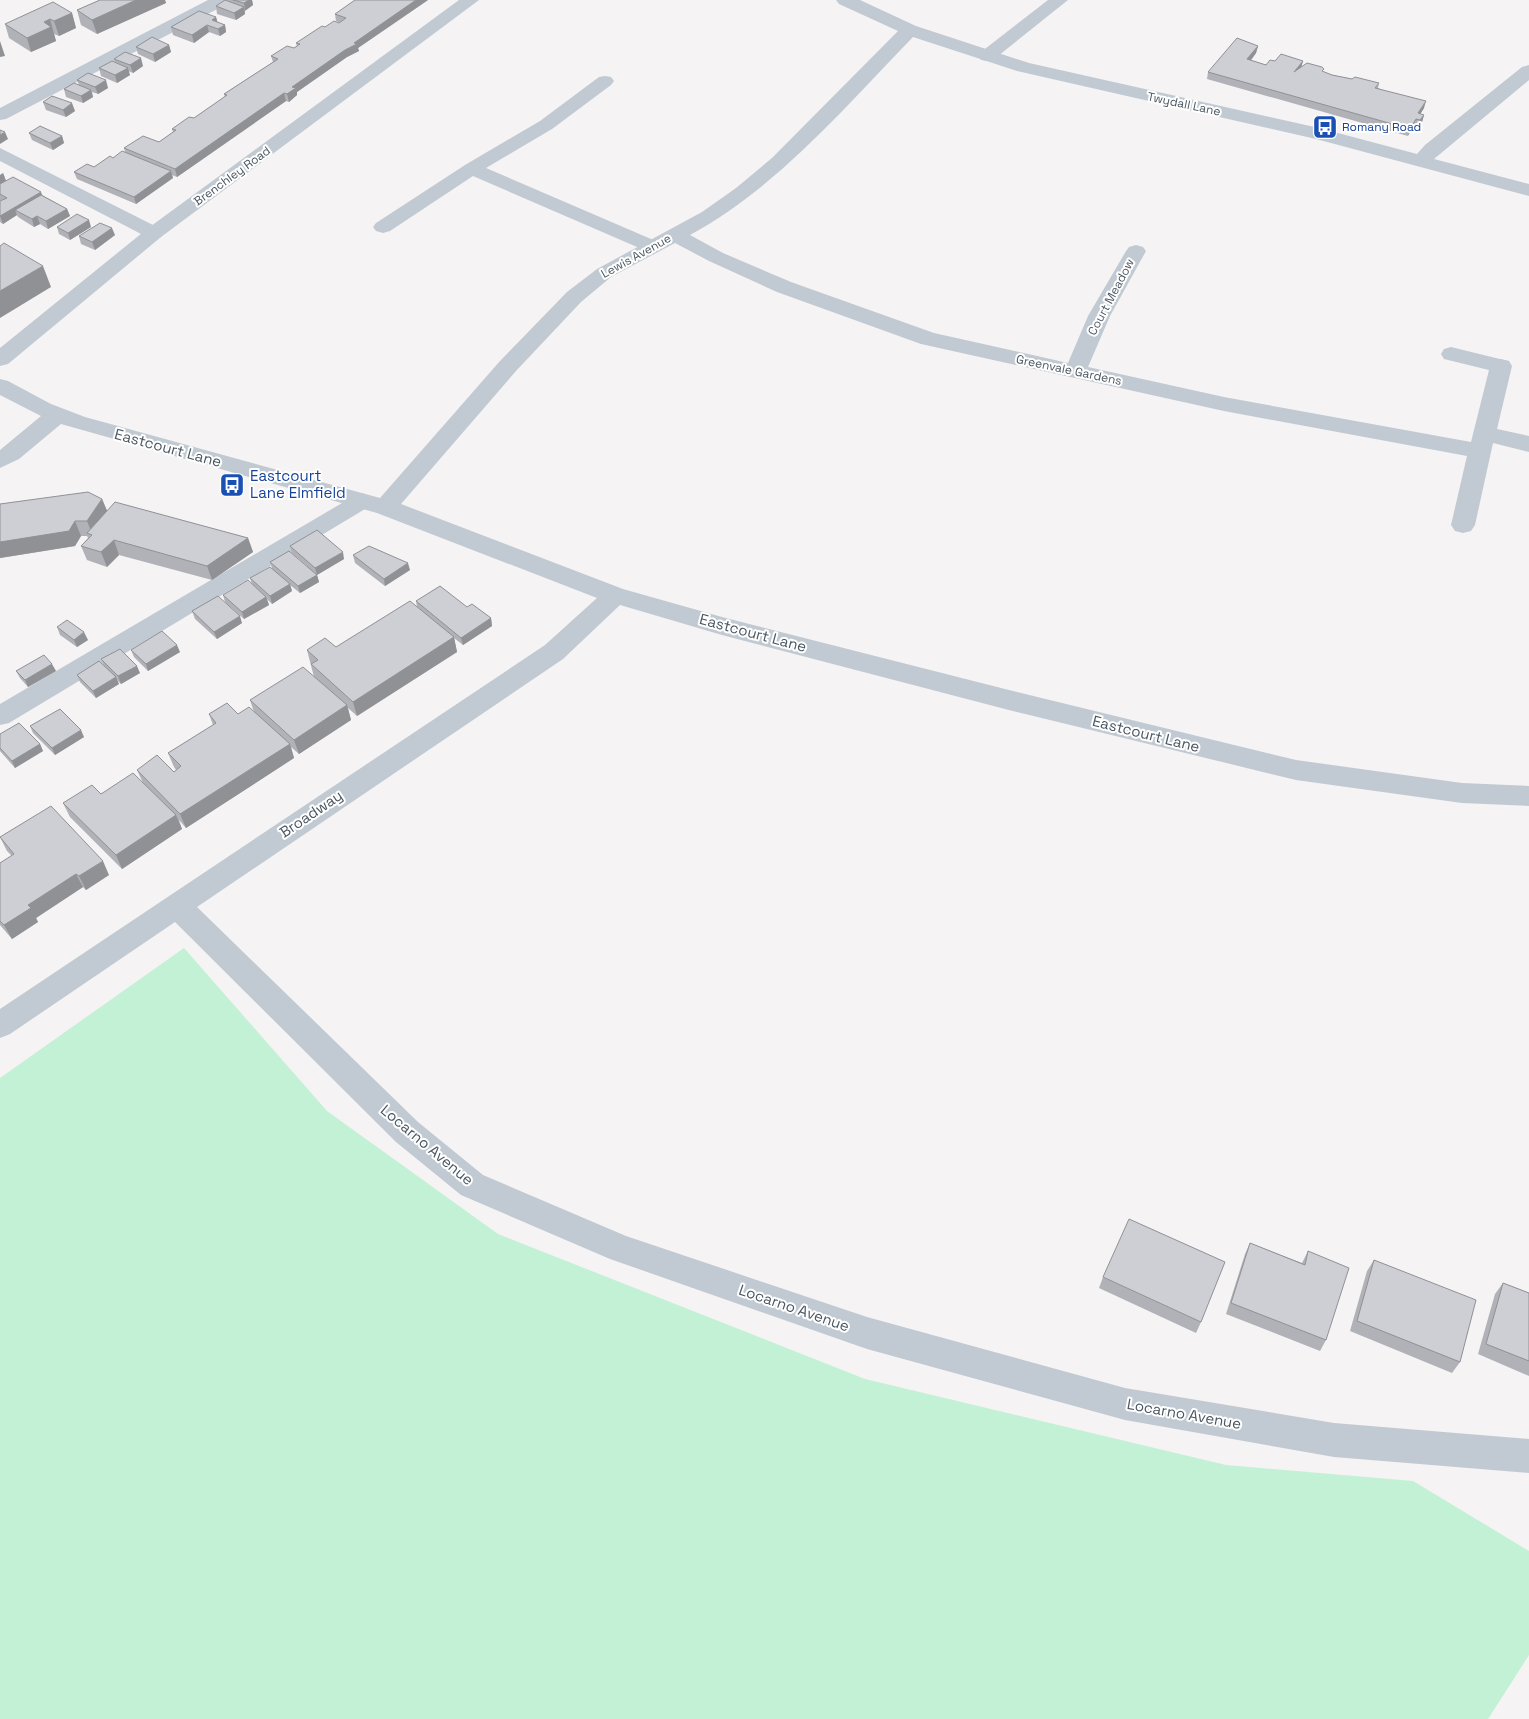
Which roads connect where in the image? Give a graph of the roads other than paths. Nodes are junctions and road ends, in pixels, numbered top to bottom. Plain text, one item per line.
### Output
1 (221, 0) edge
2 (470, 0) edge
3 (845, 0) edge
4 (1059, 0) edge
5 (910, 30) junction
6 (987, 56) junction
7 (1529, 71) edge
8 (605, 81) dead end
9 (0, 115) edge
10 (0, 154) edge
11 (1422, 160) junction
12 (472, 169) junction
13 (1529, 190) edge
14 (383, 227) dead end
15 (154, 233) junction
16 (674, 235) junction
17 (651, 246) junction
18 (1136, 251) dead end
19 (1451, 354) dead end
20 (0, 359) edge
21 (1501, 366) joint
22 (1075, 371) junction
23 (0, 386) edge
24 (57, 415) junction
25 (1482, 442) junction
26 (1529, 444) edge
27 (0, 460) edge
28 (374, 504) junction
29 (1463, 525) dead end
30 (615, 595) junction
31 (0, 716) edge
32 (1529, 796) edge
33 (176, 905) junction
34 (0, 1025) edge
35 (1529, 1456) edge

1 - 9 lane
2 - 15 street, Brenchley Road
3 - 5 street, Twydall Lane
4 - 6 lane
5 - 6 street, Twydall Lane
5 - 16 street, Lewis Avenue
6 - 11 street, Twydall Lane
7 - 11 street
8 - 12 lane
10 - 15 lane
11 - 13 street, Twydall Lane
12 - 14 lane
12 - 17 lane
15 - 20 street, Brenchley Road
16 - 17 street, Lewis Avenue
16 - 22 street, Greenvale Gardens
17 - 28 street, Lewis Avenue
18 - 22 street, Court Meadow
19 - 21 lane
21 - 25 street
22 - 25 street, Greenvale Gardens
23 - 24 street, Eastcourt Lane
24 - 27 street
24 - 28 street, Eastcourt Lane
25 - 26 street
25 - 29 street
28 - 30 street, Eastcourt Lane
28 - 31 lane
30 - 32 street, Eastcourt Lane
30 - 33 street, Broadway
33 - 34 street, Broadway
33 - 35 street, Locarno Avenue

